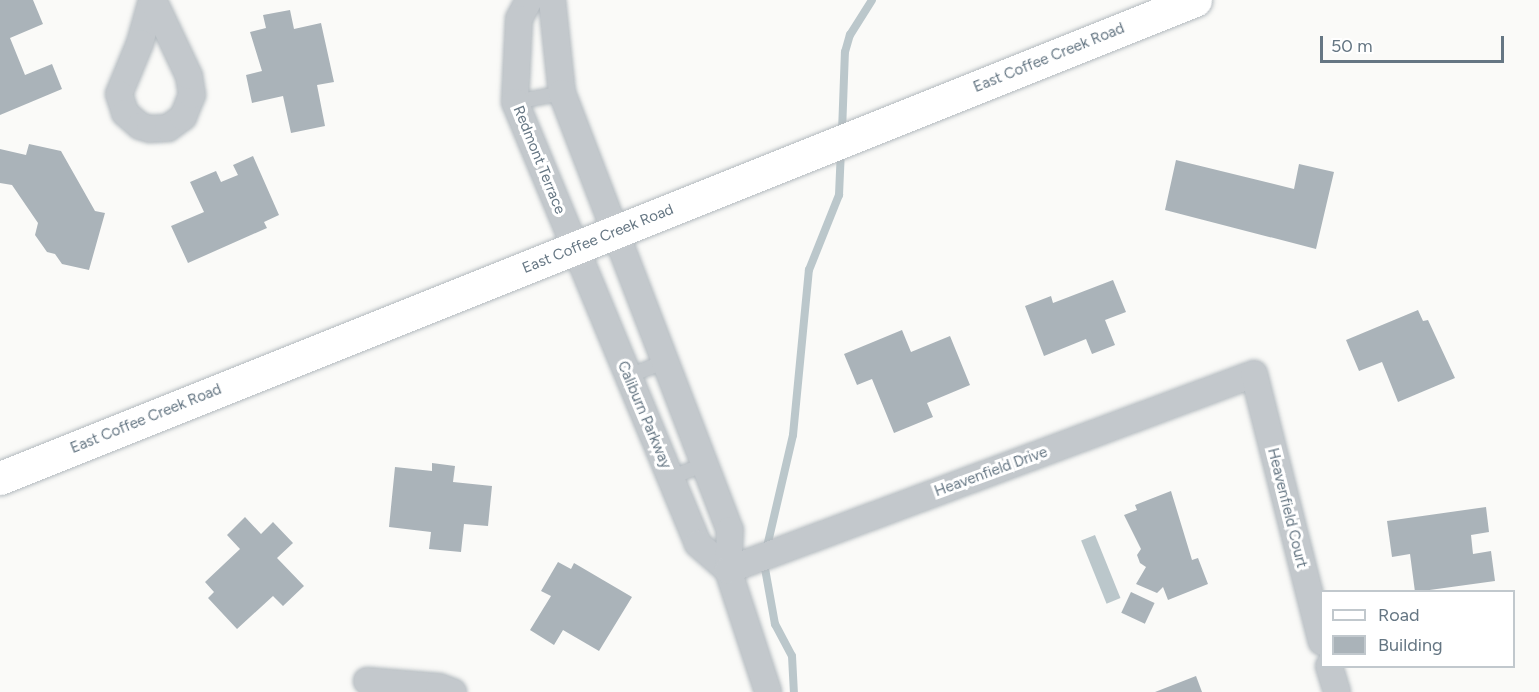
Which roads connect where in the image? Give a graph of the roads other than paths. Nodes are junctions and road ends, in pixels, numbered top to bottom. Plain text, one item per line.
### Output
1 (529, 0) edge
2 (552, 0) edge
3 (1195, 0) edge
4 (562, 93) junction
5 (515, 102) junction
6 (614, 233) junction
7 (575, 248) junction
8 (664, 362) junction
9 (1254, 374) joint
10 (628, 376) junction
11 (704, 464) junction
12 (0, 478) edge
13 (670, 478) junction
14 (728, 570) junction
15 (1320, 634) edge
16 (1330, 668) edge
17 (367, 681) dead end
18 (453, 692) edge
19 (768, 692) edge
20 (1337, 692) edge

1 - 5 street, Redmont Terrace
2 - 4 street
3 - 6 street, East Coffee Creek Road
4 - 5 lane
4 - 6 street
5 - 7 street, Redmont Terrace
6 - 7 street, East Coffee Creek Road
6 - 8 street
7 - 10 street, Caliburn Parkway
7 - 12 street, East Coffee Creek Road
8 - 10 lane
8 - 11 street
9 - 14 street, Heavenfield Drive
9 - 15 street, Heavenfield Court
10 - 13 street, Caliburn Parkway
11 - 13 lane
11 - 14 street
13 - 14 street, Caliburn Parkway
14 - 19 street
16 - 20 street
17 - 18 street

